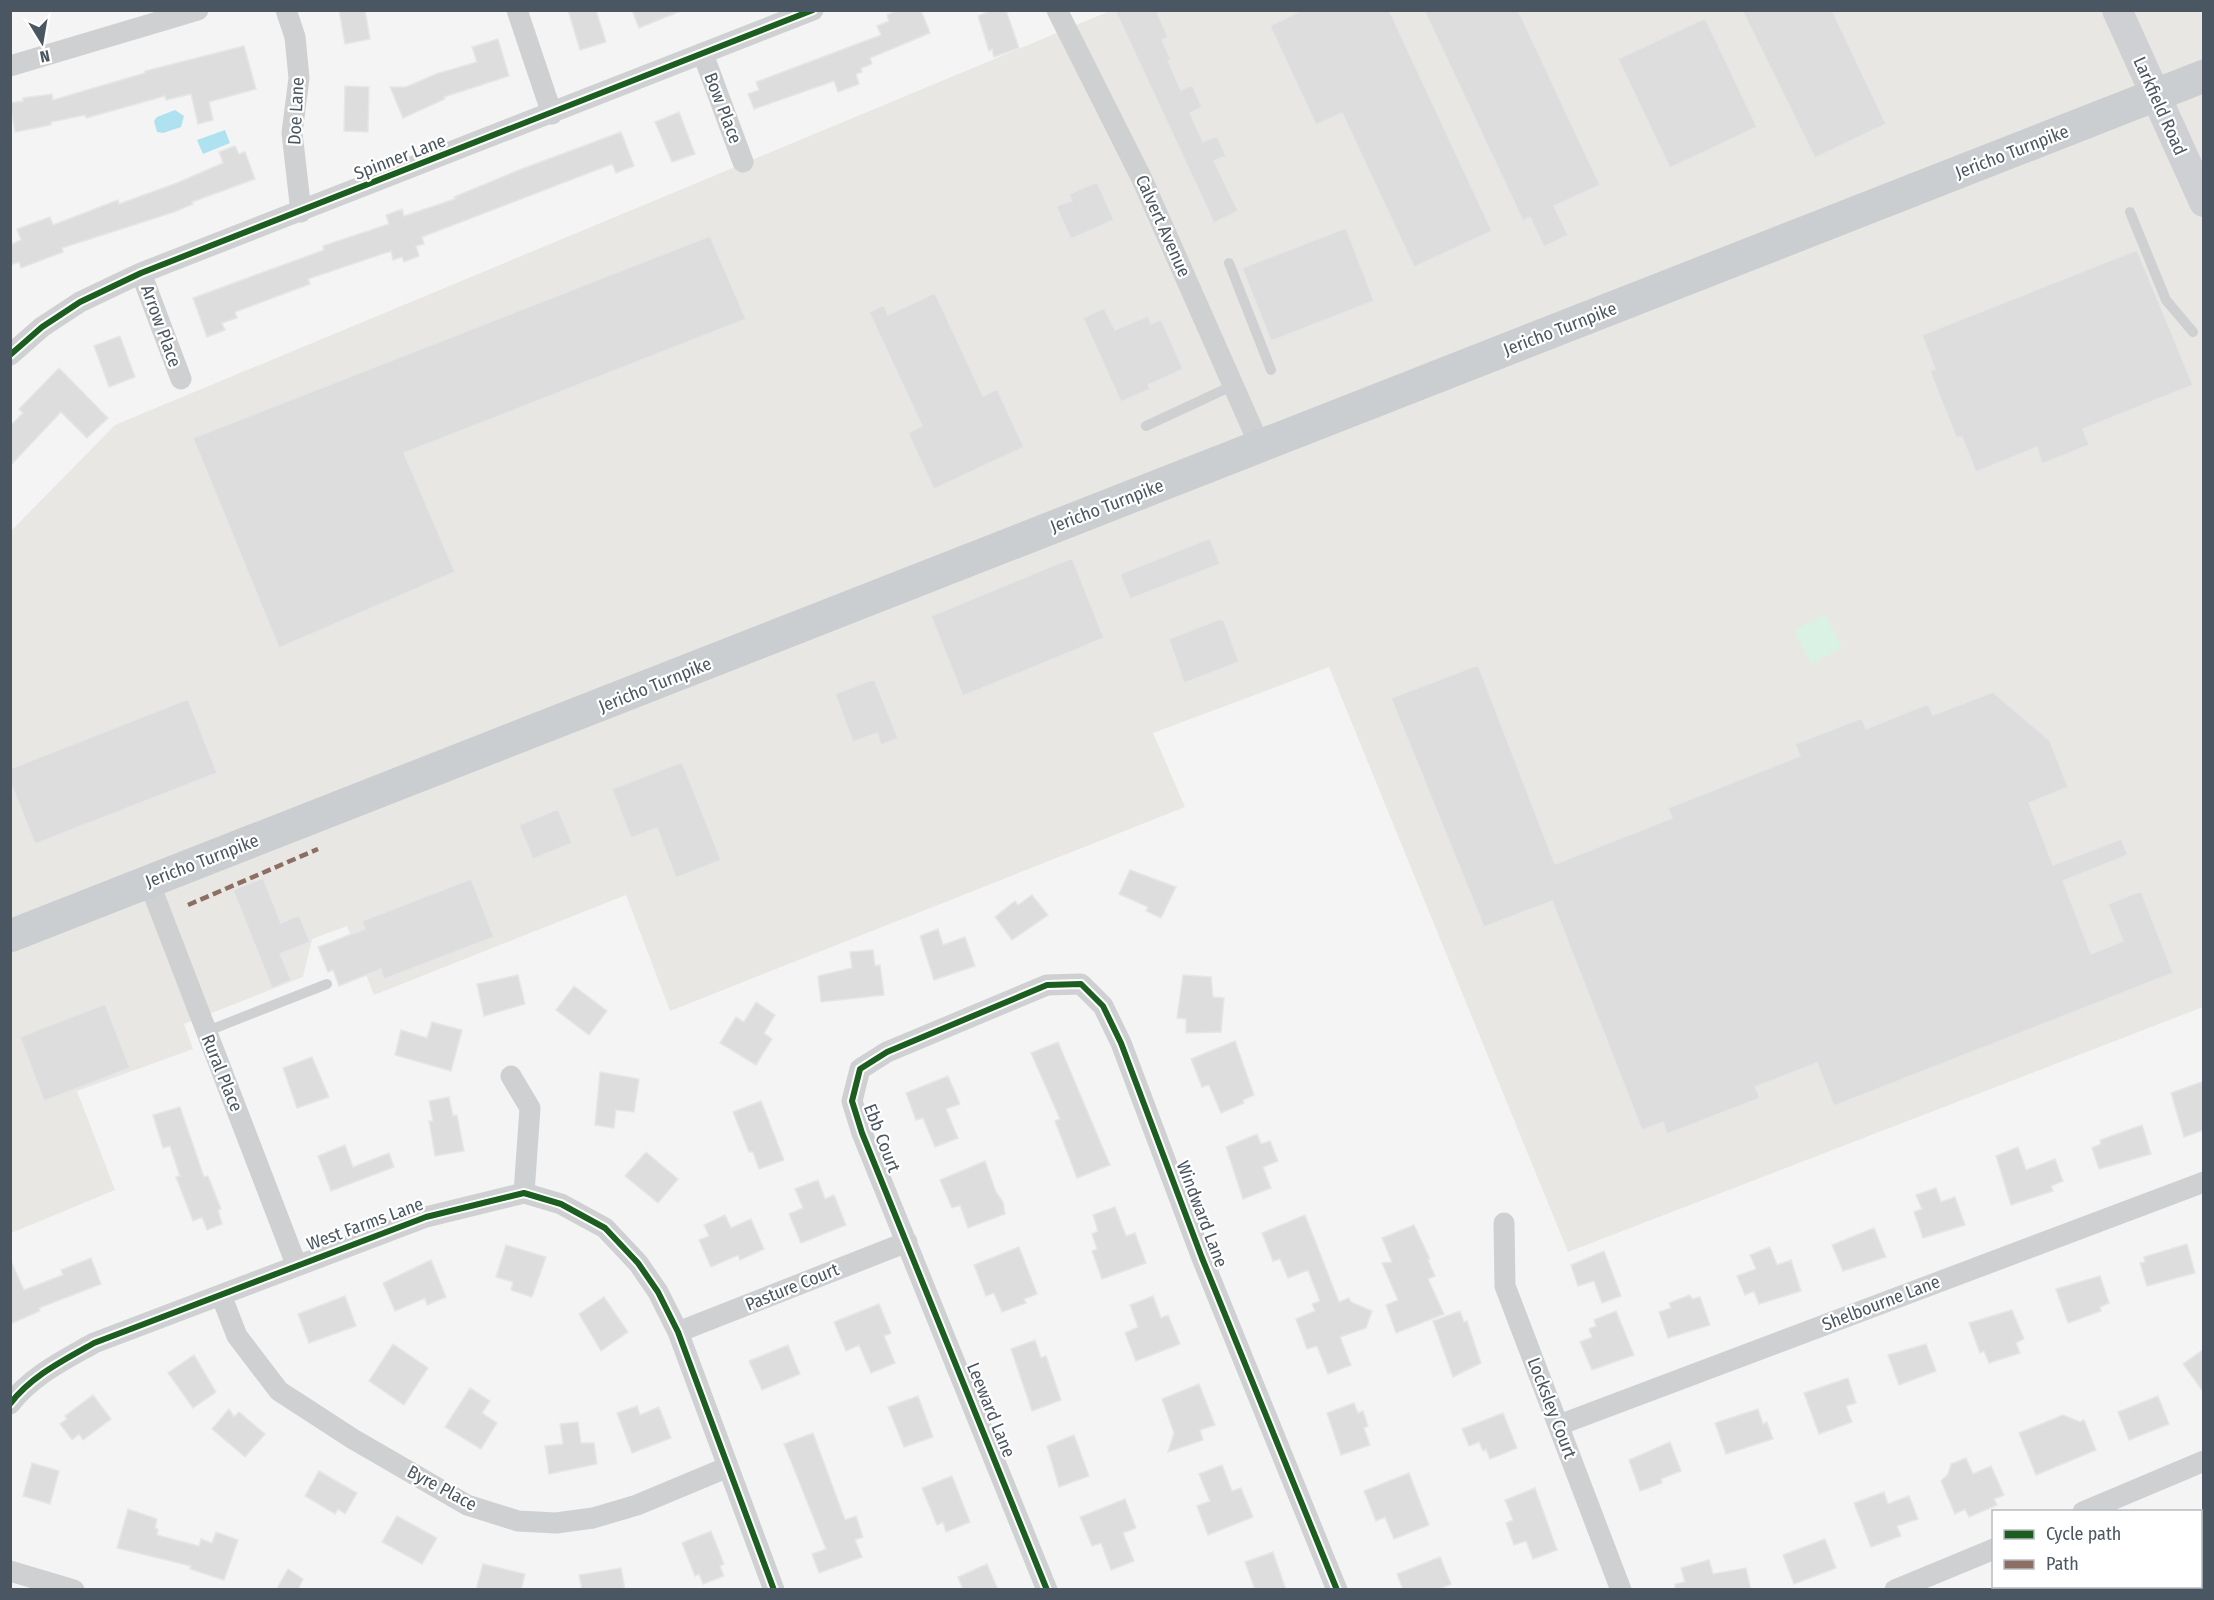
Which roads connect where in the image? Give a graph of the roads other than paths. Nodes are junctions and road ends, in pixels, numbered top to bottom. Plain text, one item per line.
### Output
1 (198, 10) edge
2 (286, 10) edge
3 (517, 10) edge
4 (1057, 10) edge
5 (2117, 10) edge
6 (801, 13) edge
7 (703, 54) junction
8 (10, 66) edge
9 (2204, 76) edge
10 (2156, 96) junction
11 (552, 114) junction
12 (743, 162) dead end
13 (2204, 202) edge
14 (301, 212) junction
15 (2130, 212) dead end
16 (1229, 264) dead end
17 (141, 273) junction
18 (2193, 332) dead end
19 (10, 355) edge
20 (1271, 370) dead end
21 (181, 379) dead end
22 (1234, 385) junction
23 (1146, 426) dead end
24 (1260, 446) junction
25 (149, 882) junction
26 (10, 936) edge
27 (327, 984) dead end
28 (949, 1024) joint
29 (205, 1032) junction
30 (512, 1076) dead end
31 (2204, 1182) edge
32 (524, 1193) junction
33 (1503, 1223) dead end
34 (907, 1242) junction
35 (296, 1264) junction
36 (221, 1295) junction
37 (678, 1332) junction
38 (10, 1404) edge
39 (1559, 1425) junction
40 (2204, 1461) edge
41 (728, 1467) junction
42 (2088, 1510) edge
43 (1992, 1550) edge
44 (10, 1571) edge
45 (70, 1589) edge
46 (774, 1590) edge
47 (1047, 1590) edge
48 (1337, 1590) edge
49 (1621, 1590) edge
50 (1895, 1590) edge

1 - 8 street
2 - 14 street, Doe Lane
3 - 11 street
4 - 22 street, Calvert Avenue
5 - 10 main road, Larkfield Road
6 - 7 street, Spinner Lane
7 - 11 street, Spinner Lane
7 - 12 street, Bow Place
9 - 10 main road, Jericho Turnpike
10 - 13 main road, Larkfield Road
10 - 24 main road, Jericho Turnpike
11 - 14 street, Spinner Lane
14 - 17 street, Spinner Lane
15 - 18 lane
16 - 20 lane
17 - 19 street, Spinner Lane
17 - 21 street, Arrow Place
22 - 23 lane
22 - 24 street, Calvert Avenue
24 - 25 main road, Jericho Turnpike
25 - 26 main road, Jericho Turnpike
25 - 29 street, Rural Place
27 - 29 lane
28 - 34 street, Ebb Court
28 - 48 street, Windward Lane
29 - 35 street, Rural Place
30 - 32 street
31 - 39 street, Shelbourne Lane
32 - 35 street, West Farms Lane
32 - 37 street
33 - 39 street, Locksley Court
34 - 37 street, Pasture Court
34 - 47 street, Leeward Lane
35 - 36 street, West Farms Lane
36 - 38 street, West Farms Lane
36 - 41 street, Byre Place
37 - 41 street
39 - 49 street, Locksley Court
40 - 42 street
41 - 46 street
43 - 50 street
44 - 45 street

